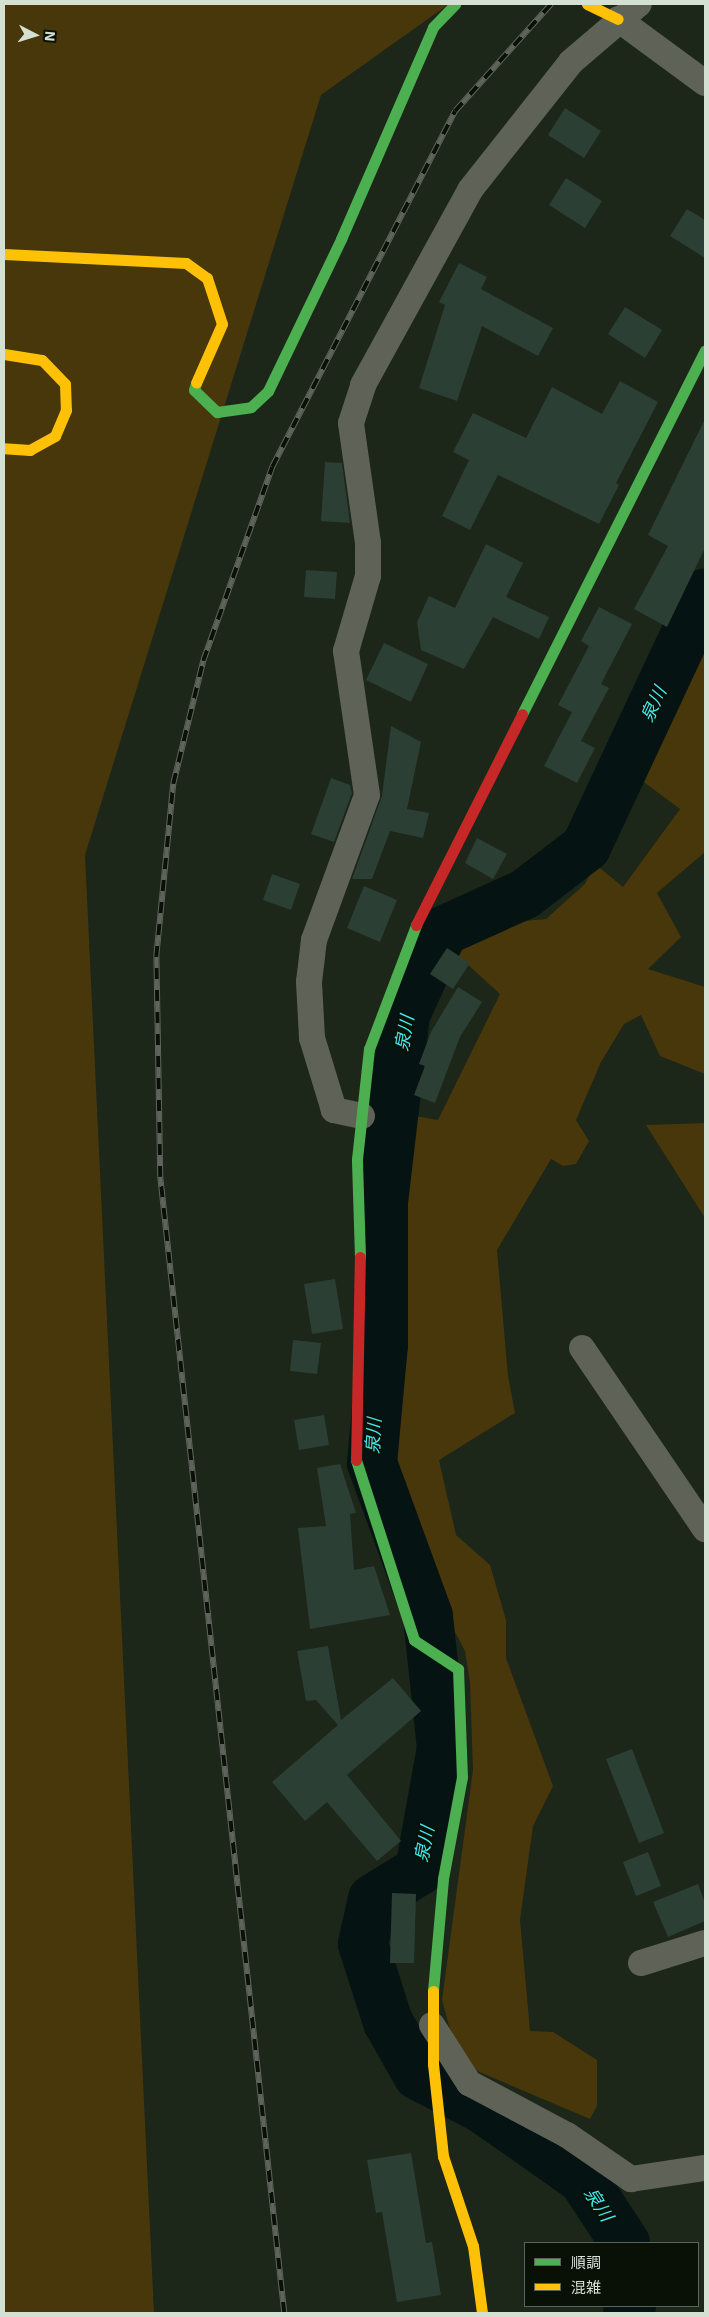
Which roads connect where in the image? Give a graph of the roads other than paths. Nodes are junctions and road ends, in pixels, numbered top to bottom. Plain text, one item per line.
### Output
1 (455, 4) edge
2 (587, 4) edge
3 (639, 4) edge
4 (618, 19) junction
5 (705, 82) edge
6 (4, 254) edge
7 (705, 350) edge
8 (4, 354) edge
9 (4, 448) edge
10 (362, 1116) junction
11 (582, 1348) dead end
12 (705, 1530) edge
13 (705, 1943) edge
14 (641, 1963) dead end
15 (432, 2024) junction
16 (705, 2168) edge
17 (482, 2313) edge

1 - 6 street
2 - 4 street
3 - 4 street
4 - 5 street
4 - 10 street
7 - 10 street
8 - 9 street
10 - 15 street
11 - 12 street
13 - 14 street
15 - 16 street
15 - 17 street

